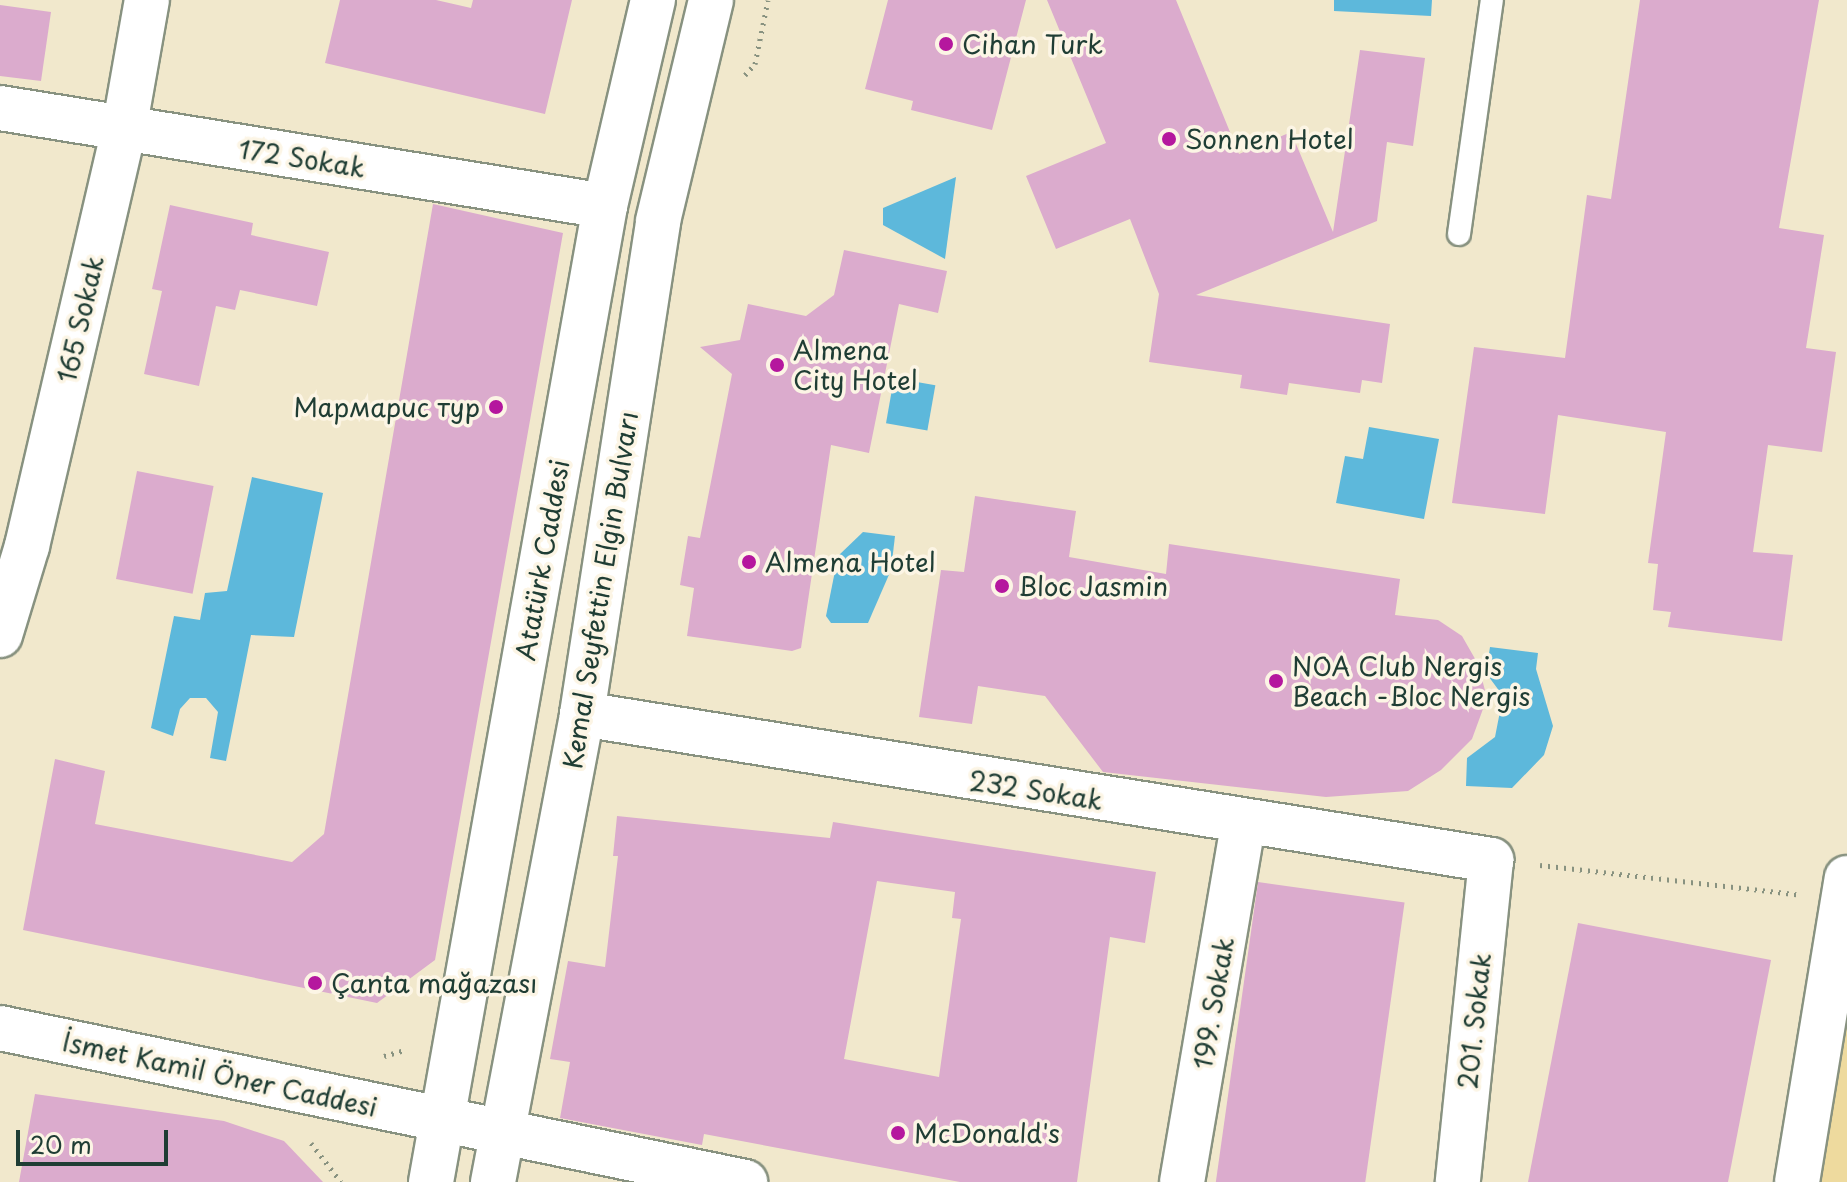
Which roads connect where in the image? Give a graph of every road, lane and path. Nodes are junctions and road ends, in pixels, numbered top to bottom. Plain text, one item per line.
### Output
1 (147, 0) edge
2 (653, 0) edge
3 (711, 0) edge
4 (1492, 0) edge
5 (0, 108) edge
6 (124, 130) junction
7 (605, 206) junction
8 (1459, 234) dead end
9 (13, 544) edge
10 (0, 635) edge
11 (582, 714) junction
12 (1243, 824) junction
13 (1491, 860) junction
14 (1846, 889) edge
15 (0, 1028) edge
16 (440, 1122) junction
17 (500, 1133) junction
18 (431, 1182) edge
19 (493, 1182) edge
20 (745, 1182) edge
21 (1182, 1182) edge
22 (1458, 1182) edge
23 (1797, 1182) edge

1 - 6 street, 165 Sokak
2 - 7 street, Atatürk Caddesi
3 - 11 street, Kemal Seyfettin Elgin Bulvarı
4 - 8 lane
5 - 6 street, 172 Sokak
6 - 7 street, 172 Sokak
6 - 9 street, 165 Sokak
7 - 16 street, Atatürk Caddesi
9 - 10 street, 165 Sokak
11 - 12 street, 232 Sokak
11 - 17 street, Kemal Seyfettin Elgin Bulvarı
12 - 13 street, 232 Sokak
12 - 21 street, 199. Sokak
13 - 14 path
13 - 22 street, 201. Sokak
14 - 23 street
15 - 16 street, İsmet Kamil Öner Caddesi
16 - 17 street, İsmet Kamil Öner Caddesi
16 - 18 street
17 - 19 street, Kemal Seyfettin Elgin Bulvarı
17 - 20 street, İsmet Kamil Öner Caddesi

